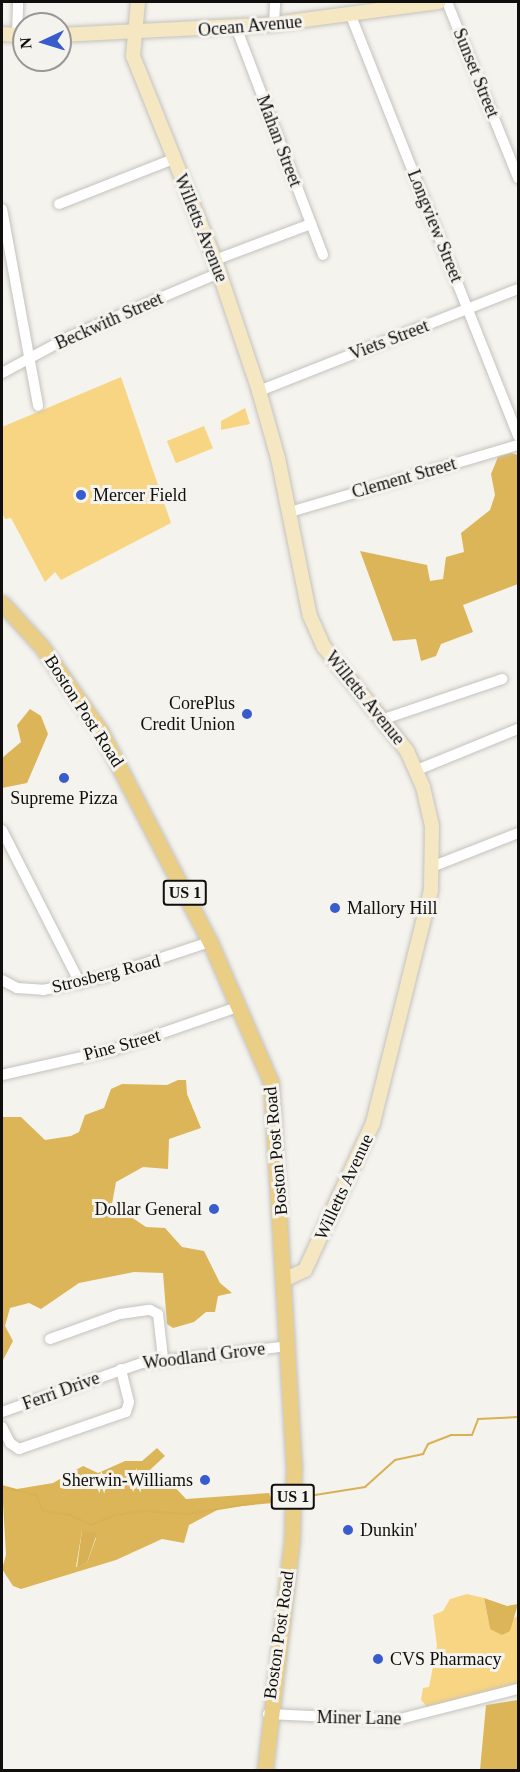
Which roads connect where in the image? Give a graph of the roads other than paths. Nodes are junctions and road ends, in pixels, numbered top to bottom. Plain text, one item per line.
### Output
1 (138, 2) edge
2 (275, 2) edge
3 (439, 2) edge
4 (447, 2) edge
5 (351, 16) junction
6 (274, 24) junction
7 (236, 27) junction
8 (72, 35) edge
9 (135, 35) junction
10 (173, 159) junction
11 (519, 178) edge
12 (59, 204) dead end
13 (2, 209) edge
14 (311, 224) junction
15 (323, 255) dead end
16 (217, 267) junction
17 (519, 289) edge
18 (468, 309) junction
19 (30, 357) junction
20 (2, 373) edge
21 (259, 391) junction
22 (38, 406) dead end
23 (515, 414) edge
24 (519, 436) edge
25 (519, 445) edge
26 (290, 512) junction
27 (2, 603) edge
28 (502, 678) dead end
29 (384, 719) junction
30 (519, 729) edge
31 (417, 770) junction
32 (2, 830) edge
33 (519, 833) edge
34 (434, 866) junction
35 (210, 942) junction
36 (2, 980) edge
37 (80, 983) junction
38 (240, 1006) junction
39 (2, 1075) edge
40 (286, 1280) junction
41 (50, 1339) dead end
42 (288, 1346) junction
43 (164, 1359) junction
44 (121, 1369) junction
45 (2, 1412) edge
46 (2, 1427) edge
47 (519, 1689) edge
48 (268, 1714) junction
49 (265, 1770) edge

1 - 9 street, Willetts Avenue
2 - 6 street
3 - 5 street, Ocean Avenue
4 - 11 street, Sunset Street
5 - 6 street, Ocean Avenue
5 - 18 street, Longview Street
6 - 7 street, Ocean Avenue
7 - 9 street, Ocean Avenue
7 - 14 street, Mahan Street
8 - 9 street, Ocean Avenue
9 - 10 street, Willetts Avenue
10 - 12 street
10 - 16 street, Willetts Avenue
13 - 19 street
14 - 15 street, Mahan Street
14 - 16 street, Beckwith Street
16 - 19 street, Beckwith Street
16 - 21 street, Willetts Avenue
17 - 18 street, Viets Street
18 - 21 street, Viets Street
18 - 23 street, Longview Street
19 - 20 street, Beckwith Street
19 - 22 street
21 - 26 street, Willetts Avenue
23 - 24 street, Longview Street
25 - 26 street, Clement Street
26 - 29 street, Willetts Avenue
27 - 35 main road, Boston Post Road / US 1
28 - 29 street
29 - 31 street, Willetts Avenue
30 - 31 street
31 - 34 street, Willetts Avenue
32 - 37 street
33 - 34 street
34 - 40 street, Willetts Avenue
35 - 37 street, Strosberg Road
35 - 38 main road, Boston Post Road / US 1
36 - 37 street, Strosberg Road
38 - 39 street, Pine Street
38 - 40 main road, Boston Post Road / US 1
40 - 42 main road, Boston Post Road / US 1
41 - 43 street
42 - 43 street, Woodland Grove
42 - 48 main road, Boston Post Road / US 1
43 - 44 street, Woodland Grove
44 - 45 street, Ferri Drive
44 - 46 street
47 - 48 street, Miner Lane
48 - 49 main road, Boston Post Road / US 1

